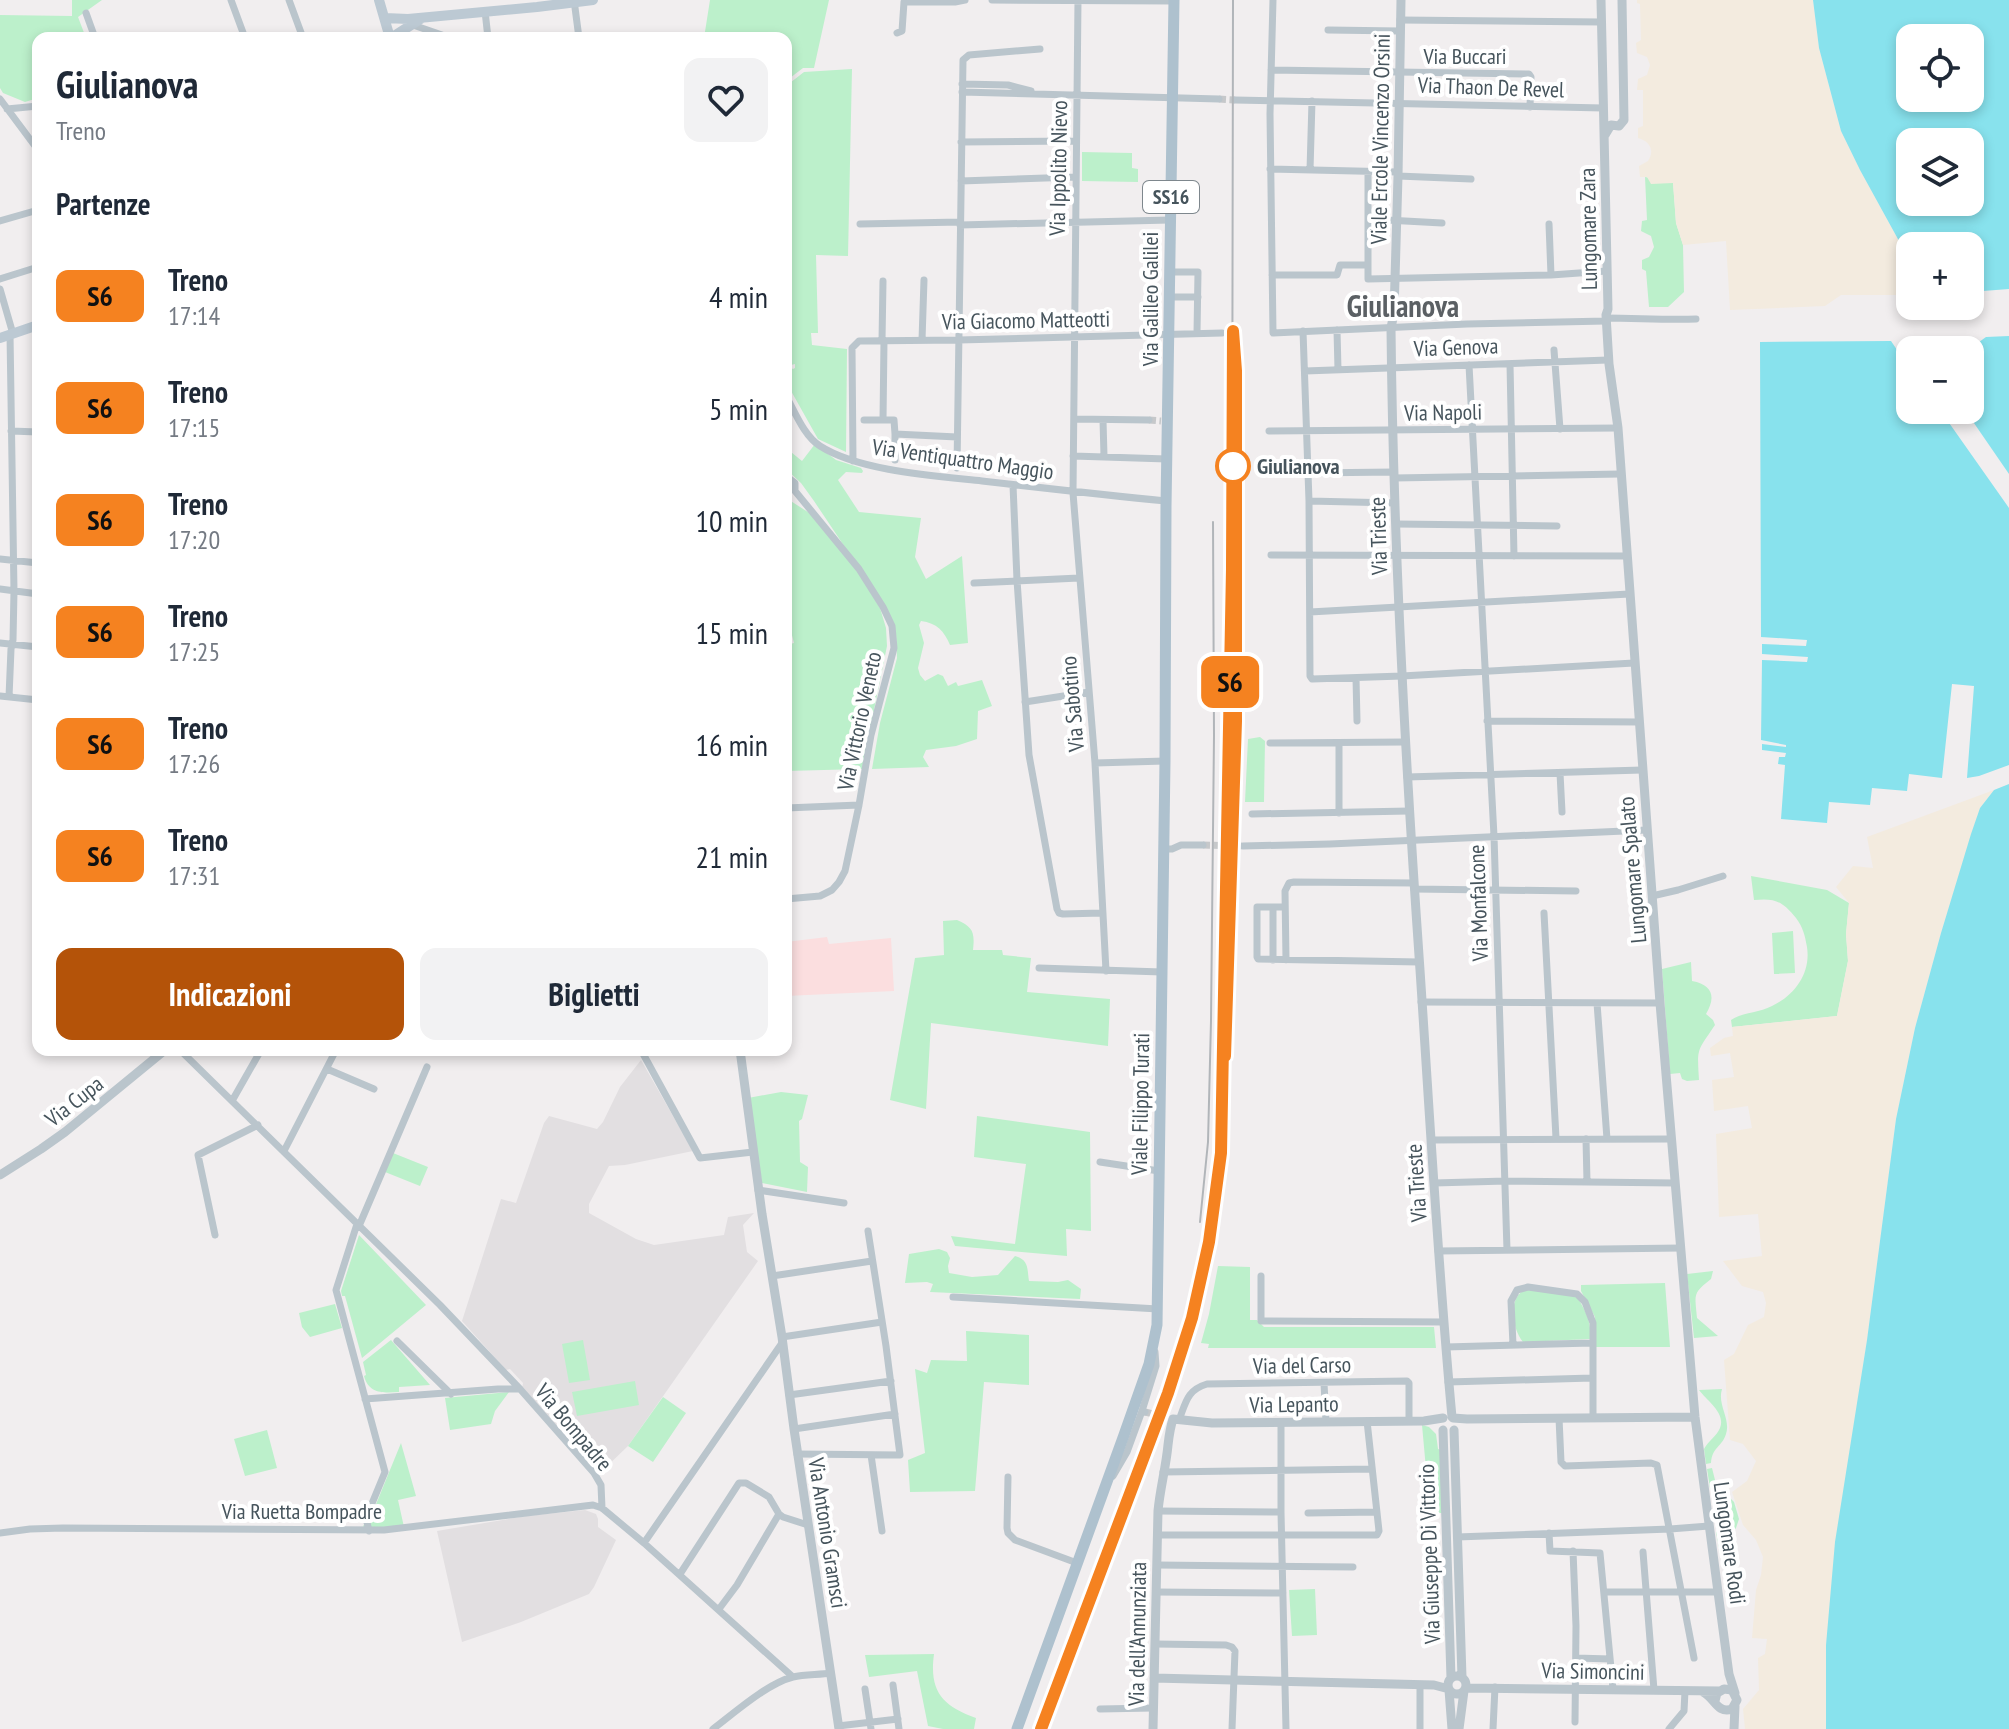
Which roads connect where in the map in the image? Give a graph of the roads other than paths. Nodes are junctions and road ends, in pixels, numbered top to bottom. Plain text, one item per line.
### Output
1 (231, 0) edge
2 (289, 0) edge
3 (379, 0) edge
4 (593, 0) edge
5 (965, 0) edge
6 (992, 0) edge
7 (1273, 0) edge
8 (1401, 0) edge
9 (1601, 0) edge
10 (1622, 0) edge
11 (1078, 1) edge
12 (1174, 1) edge
13 (574, 2) edge
14 (485, 11) junction
15 (86, 13) dead end
16 (1400, 20) junction
17 (410, 22) junction
18 (1601, 22) junction
19 (1328, 30) dead end
20 (388, 31) edge
21 (1400, 31) junction
22 (93, 32) edge
23 (243, 32) edge
24 (301, 32) edge
25 (406, 32) edge
26 (435, 32) edge
27 (487, 32) edge
28 (578, 32) edge
29 (897, 33) dead end
30 (1040, 49) dead end
31 (1271, 70) junction
32 (1398, 73) junction
33 (962, 88) junction
34 (1624, 90) junction
35 (1603, 91) junction
36 (1077, 94) junction
37 (1173, 98) junction
38 (0, 99) edge
39 (1219, 99) tunnel mouth
40 (1235, 100) tunnel mouth
41 (1270, 100) junction
42 (1312, 101) junction
43 (1398, 102) junction
44 (32, 107) edge
45 (1530, 107) junction
46 (1603, 110) junction
47 (8, 111) junction
48 (0, 116) edge
49 (1611, 125) junction
50 (1604, 139) junction
51 (1076, 141) junction
52 (32, 142) edge
53 (961, 142) junction
54 (1270, 169) junction
55 (1310, 170) junction
56 (1368, 172) junction
57 (1398, 174) junction
58 (1075, 177) junction
59 (1471, 179) dead end
60 (961, 181) junction
61 (32, 212) edge
62 (1368, 219) junction
63 (1170, 220) junction
64 (1397, 220) junction
65 (0, 221) edge
66 (1075, 222) junction
67 (960, 223) junction
68 (1442, 223) dead end
69 (860, 224) dead end
70 (1549, 224) dead end
71 (1368, 265) junction
72 (32, 269) edge
73 (1607, 271) junction
74 (1170, 272) junction
75 (1272, 275) junction
76 (1551, 275) junction
77 (1395, 278) junction
78 (0, 279) edge
79 (924, 280) dead end
80 (883, 281) dead end
81 (0, 289) edge
82 (1170, 297) junction
83 (1198, 297) junction
84 (1606, 319) junction
85 (1696, 319) dead end
86 (1392, 325) junction
87 (32, 327) edge
88 (1337, 330) junction
89 (1303, 331) junction
90 (1197, 333) junction
91 (1222, 333) dead end
92 (8, 335) edge
93 (1169, 335) junction
94 (1074, 337) junction
95 (922, 340) junction
96 (959, 340) junction
97 (883, 341) junction
98 (1554, 350) dead end
99 (1608, 360) junction
100 (1555, 362) junction
101 (1510, 364) junction
102 (1469, 365) junction
103 (1391, 368) junction
104 (1338, 370) junction
105 (1305, 371) junction
106 (11, 384) junction
107 (0, 388) edge
108 (792, 407) edge
109 (1074, 419) junction
110 (864, 420) dead end
111 (883, 420) junction
112 (1103, 420) junction
113 (1149, 420) tunnel mouth
114 (1618, 428) junction
115 (1560, 429) junction
116 (1307, 430) junction
117 (1473, 430) junction
118 (1512, 430) junction
119 (1269, 431) dead end
120 (1392, 431) junction
121 (12, 432) junction
122 (32, 432) edge
123 (895, 434) junction
124 (957, 437) junction
125 (0, 439) edge
126 (1073, 456) junction
127 (1104, 456) junction
128 (1168, 457) junction
129 (895, 460) dead end
130 (853, 461) junction
131 (957, 468) dead end
132 (1308, 473) junction
133 (1620, 474) junction
134 (1394, 475) junction
135 (1513, 477) junction
136 (1475, 478) junction
137 (1013, 485) junction
138 (792, 493) edge
139 (1073, 493) junction
140 (1166, 501) junction
141 (1309, 501) junction
142 (1395, 503) junction
143 (0, 506) edge
144 (12, 506) junction
145 (1396, 524) junction
146 (1477, 525) junction
147 (1514, 526) junction
148 (1557, 526) dead end
149 (1309, 554) junction
150 (1271, 555) dead end
151 (1397, 555) junction
152 (1478, 556) junction
153 (1514, 556) junction
154 (1627, 556) junction
155 (0, 559) edge
156 (13, 560) junction
157 (32, 562) edge
158 (1079, 578) junction
159 (1017, 580) junction
160 (974, 583) dead end
161 (0, 589) edge
162 (14, 591) junction
163 (32, 593) edge
164 (1629, 594) junction
165 (1480, 602) junction
166 (1398, 607) junction
167 (1310, 612) junction
168 (0, 643) edge
169 (12, 644) junction
170 (32, 646) edge
171 (1634, 663) junction
172 (1485, 671) junction
173 (1402, 676) junction
174 (1356, 678) junction
175 (1089, 692) junction
176 (4, 696) edge
177 (32, 699) edge
178 (1025, 702) junction
179 (1357, 721) dead end
180 (1487, 721) junction
181 (1639, 722) junction
182 (1405, 742) junction
183 (1270, 743) dead end
184 (1339, 743) junction
185 (1165, 761) junction
186 (1095, 763) junction
187 (1642, 770) junction
188 (1560, 773) junction
189 (1490, 774) junction
190 (1407, 777) junction
191 (859, 805) junction
192 (792, 808) edge
193 (1409, 811) junction
194 (1562, 812) dead end
195 (1339, 813) junction
196 (1252, 814) dead end
197 (1647, 830) junction
198 (1494, 836) junction
199 (1411, 839) junction
200 (1164, 844) junction
201 (1203, 845) tunnel mouth
202 (1243, 846) tunnel mouth
203 (1723, 876) dead end
204 (1414, 886) junction
205 (1496, 890) junction
206 (1576, 891) dead end
207 (1652, 896) junction
208 (792, 898) edge
209 (1273, 907) junction
210 (1285, 907) junction
211 (1102, 913) junction
212 (1544, 913) dead end
213 (1273, 960) junction
214 (1286, 960) junction
215 (1419, 962) junction
216 (1039, 968) dead end
217 (1106, 971) junction
218 (1162, 972) junction
219 (1421, 1002) junction
220 (1499, 1002) junction
221 (1548, 1002) junction
222 (1597, 1003) junction
223 (1660, 1003) junction
224 (158, 1056) edge
225 (186, 1056) edge
226 (258, 1056) edge
227 (333, 1056) edge
228 (644, 1056) edge
229 (741, 1056) edge
230 (427, 1067) dead end
231 (327, 1069) junction
232 (374, 1089) dead end
233 (232, 1101) junction
234 (258, 1125) junction
235 (1556, 1138) junction
236 (1504, 1139) junction
237 (1586, 1139) junction
238 (1607, 1139) junction
239 (1671, 1139) junction
240 (1432, 1140) junction
241 (284, 1151) junction
242 (753, 1152) junction
243 (1100, 1162) dead end
244 (1159, 1171) junction
245 (0, 1175) edge
246 (1506, 1181) junction
247 (1587, 1182) junction
248 (1434, 1183) junction
249 (1675, 1183) junction
250 (758, 1190) junction
251 (844, 1203) dead end
252 (358, 1225) junction
253 (868, 1231) dead end
254 (215, 1235) dead end
255 (1681, 1248) junction
256 (1507, 1250) junction
257 (1438, 1251) junction
258 (872, 1261) junction
259 (772, 1276) junction
260 (1261, 1276) dead end
261 (953, 1297) dead end
262 (1158, 1309) junction
263 (882, 1322) junction
264 (1443, 1322) junction
265 (782, 1340) junction
266 (397, 1341) dead end
267 (1154, 1342) junction
268 (1592, 1343) junction
269 (1513, 1345) junction
270 (1446, 1347) junction
271 (1592, 1378) junction
272 (891, 1381) junction
273 (1448, 1382) junction
274 (1324, 1383) junction
275 (520, 1389) junction
276 (451, 1394) junction
277 (789, 1395) junction
278 (365, 1399) junction
279 (895, 1414) junction
280 (1593, 1417) junction
281 (1695, 1417) junction
282 (1559, 1418) junction
283 (1175, 1419) junction
284 (1367, 1421) junction
285 (1409, 1421) junction
286 (1326, 1422) junction
287 (1281, 1423) junction
288 (1448, 1423) junction
289 (794, 1429) junction
290 (797, 1454) junction
291 (871, 1455) junction
292 (1372, 1469) junction
293 (1282, 1471) junction
294 (1163, 1472) junction
295 (1008, 1477) dead end
296 (1105, 1490) junction
297 (602, 1508) junction
298 (1158, 1511) junction
299 (1281, 1512) junction
300 (1377, 1512) junction
301 (1308, 1513) dead end
302 (779, 1514) junction
303 (808, 1525) junction
304 (1709, 1526) junction
305 (1670, 1529) junction
306 (369, 1531) junction
307 (882, 1531) dead end
308 (0, 1533) edge
309 (1549, 1533) junction
310 (1157, 1535) junction
311 (1281, 1535) junction
312 (1457, 1537) junction
313 (644, 1543) junction
314 (1573, 1551) junction
315 (1643, 1552) dead end
316 (1077, 1563) junction
317 (1157, 1565) junction
318 (1282, 1566) junction
319 (1353, 1567) dead end
320 (680, 1574) junction
321 (1156, 1592) junction
322 (1604, 1592) junction
323 (1646, 1592) junction
324 (1682, 1592) junction
325 (1718, 1592) junction
326 (1283, 1593) junction
327 (719, 1609) junction
328 (1155, 1644) junction
329 (1576, 1658) junction
330 (1694, 1658) dead end
331 (1610, 1659) junction
332 (831, 1673) junction
333 (1729, 1674) junction
334 (793, 1677) junction
335 (1154, 1678) junction
336 (1234, 1681) junction
337 (1284, 1682) junction
338 (1465, 1684) junction
339 (893, 1685) dead end
340 (1420, 1685) junction
341 (1449, 1685) junction
342 (1490, 1687) junction
343 (1576, 1688) junction
344 (865, 1689) dead end
345 (1613, 1689) junction
346 (1654, 1690) junction
347 (1721, 1690) junction
348 (1685, 1691) junction
349 (1700, 1692) junction
350 (1735, 1693) junction
351 (1715, 1701) junction
352 (1153, 1708) junction
353 (1730, 1708) junction
354 (1100, 1709) dead end
355 (898, 1719) junction
356 (1575, 1722) dead end
357 (871, 1726) edge
358 (1734, 1726) edge
359 (838, 1728) edge
360 (713, 1729) edge
361 (899, 1729) edge
362 (1017, 1729) edge
363 (1153, 1729) edge
364 (1232, 1729) edge
365 (1286, 1729) edge
366 (1420, 1729) edge
367 (1452, 1729) edge
368 (1459, 1729) edge
369 (1493, 1729) edge
370 (1669, 1729) edge

1 - 23 street
2 - 24 street
3 - 20 main road
4 - 13 main road
5 - 29 street
6 - 11 street
7 - 31 street
8 - 16 street, Viale Ercole Vincenzo Orsini
9 - 18 street, Lungomare Zara
10 - 34 street, Lungomare Zara
11 - 12 street
11 - 36 street, Via Ippolito Nievo
12 - 37 main road, Via Galileo Galilei / SS16
13 - 14 main road
13 - 28 street
14 - 17 main road
14 - 27 street
15 - 22 street
16 - 18 street
16 - 21 street, Viale Ercole Vincenzo Orsini
17 - 20 main road
17 - 20 main road
17 - 25 main road
17 - 26 street
18 - 35 street, Lungomare Zara
19 - 21 street
21 - 32 street, Viale Ercole Vincenzo Orsini
30 - 33 street
31 - 32 street, Via Buccari
31 - 41 street
32 - 43 street, Viale Ercole Vincenzo Orsini
32 - 45 street, Via Buccari
33 - 36 street
33 - 53 street
34 - 35 street
34 - 49 street, Lungomare Zara
35 - 46 street, Lungomare Zara
36 - 37 street
36 - 51 street, Via Ippolito Nievo
37 - 39 street
37 - 63 main road, Via Galileo Galilei / SS16
38 - 47 street
40 - 41 street, Via Thaon De Revel
41 - 42 street, Via Thaon De Revel
41 - 54 street
42 - 43 street, Via Thaon De Revel
42 - 55 street
43 - 45 street, Via Thaon De Revel
43 - 57 street, Viale Ercole Vincenzo Orsini
44 - 47 street
45 - 46 street, Via Thaon De Revel
46 - 49 street
46 - 50 street, Lungomare Zara
47 - 48 street
47 - 52 street
49 - 50 street, Lungomare Zara
50 - 73 street, Lungomare Zara
51 - 53 street
51 - 58 street, Via Ippolito Nievo
53 - 60 street
54 - 55 street
54 - 75 street
55 - 56 street
56 - 57 street
56 - 62 street
57 - 59 street
57 - 64 street, Viale Ercole Vincenzo Orsini
58 - 60 street
58 - 66 street, Via Ippolito Nievo
60 - 67 street
61 - 65 street
62 - 64 street
62 - 71 street
63 - 66 street
63 - 74 main road, Via Galileo Galilei / SS16
64 - 68 street
64 - 77 street, Viale Ercole Vincenzo Orsini
66 - 67 street
66 - 94 street, Via Ippolito Nievo
67 - 69 street
67 - 96 street
70 - 76 street
71 - 75 street
71 - 77 street
72 - 78 street
73 - 76 street
73 - 84 street, Lungomare Zara
74 - 82 main road, Via Galileo Galilei / SS16
74 - 83 street
75 - 89 street
76 - 77 street
77 - 86 street, Viale Ercole Vincenzo Orsini
79 - 95 street
80 - 97 street
81 - 92 street
82 - 83 street
82 - 93 main road, Via Galileo Galilei / SS16
83 - 90 street
84 - 85 street, Lungomare Zara
84 - 86 street
84 - 99 street, Lungomare Spalato
86 - 88 street
86 - 103 street, Via Trieste
87 - 92 main road
88 - 89 street
88 - 104 street
89 - 105 street
90 - 91 street, Via Giacomo Matteotti
90 - 93 street, Via Giacomo Matteotti
92 - 106 street
93 - 94 street, Via Giacomo Matteotti
93 - 128 main road, Via Galileo Galilei / SS16
94 - 96 street, Via Giacomo Matteotti
94 - 109 street, Via Ippolito Nievo
95 - 96 street, Via Giacomo Matteotti
95 - 97 street, Via Giacomo Matteotti
96 - 124 street
97 - 111 street
97 - 130 street, Via Giacomo Matteotti
98 - 100 street
99 - 100 street, Via Genova
99 - 114 street, Lungomare Spalato
100 - 101 street, Via Genova
100 - 115 street
101 - 102 street, Via Genova
101 - 118 street
102 - 103 street, Via Genova
102 - 117 street, Via Monfalcone
103 - 104 street, Via Genova
103 - 120 street, Via Trieste
104 - 105 street, Via Genova
105 - 116 street
106 - 107 street
106 - 121 street
108 - 130 street, Via Ventiquattro Maggio
109 - 112 street
109 - 126 street, Via Sabotino
110 - 111 street
111 - 123 street
112 - 113 street
112 - 127 street
114 - 115 street, Via Napoli
114 - 133 street, Lungomare Spalato
115 - 118 street, Via Napoli
116 - 119 street, Via Napoli
116 - 120 street, Via Napoli
116 - 132 street
117 - 118 street, Via Napoli
117 - 120 street, Via Napoli
117 - 136 street, Via Monfalcone
118 - 135 street
120 - 134 street, Via Trieste
121 - 122 street
121 - 125 street
121 - 144 street
123 - 124 street
123 - 129 street
124 - 131 street
126 - 127 street
126 - 139 street, Via Sabotino
127 - 128 street
128 - 140 main road, Viale Filippo Turati / SS16
130 - 137 street, Via Ventiquattro Maggio
132 - 134 street
132 - 141 street
133 - 135 street
133 - 154 street, Lungomare Spalato
134 - 136 street
134 - 142 street, Via Trieste
135 - 136 street
135 - 147 street
136 - 146 street, Via Monfalcone
137 - 139 street, Via Ventiquattro Maggio
137 - 159 street
138 - 191 street, Via Vittorio Veneto
139 - 140 street, Via Ventiquattro Maggio
139 - 158 street, Via Sabotino
140 - 185 main road, Viale Filippo Turati / SS16
141 - 142 street
141 - 149 street
142 - 145 street, Via Trieste
143 - 144 street
144 - 156 street
145 - 146 street
145 - 151 street, Via Trieste
146 - 147 street
146 - 152 street, Via Monfalcone
147 - 148 street
147 - 153 street
149 - 150 street
149 - 151 street
149 - 167 street
151 - 152 street
151 - 166 street, Via Trieste
152 - 153 street
152 - 165 street, Via Monfalcone
153 - 154 street
154 - 164 street, Lungomare Spalato
155 - 156 street
156 - 157 street
156 - 162 street
158 - 159 street
158 - 175 street, Via Sabotino
159 - 160 street
159 - 178 street
161 - 162 street
162 - 163 street
162 - 169 street
164 - 165 street
164 - 171 street, Lungomare Spalato
165 - 166 street
165 - 172 street, Via Monfalcone
166 - 167 street
166 - 173 street, Via Trieste
167 - 174 street
168 - 169 street
169 - 170 street
169 - 176 street
171 - 172 street
171 - 181 street, Lungomare Spalato
172 - 173 street
172 - 180 street, Via Monfalcone
173 - 174 street
173 - 182 street, Via Trieste
174 - 179 street
175 - 178 street
175 - 186 street, Via Sabotino
176 - 177 street
178 - 211 street
180 - 181 street
180 - 189 street, Via Monfalcone
181 - 187 street, Lungomare Spalato
182 - 184 street
182 - 190 street, Via Trieste
183 - 184 street
184 - 195 street
185 - 186 street
185 - 200 main road, Viale Filippo Turati / SS16
186 - 211 street, Via Sabotino
187 - 188 street
187 - 197 street, Lungomare Spalato
188 - 189 street
188 - 194 street
189 - 190 street
189 - 198 street, Via Monfalcone
190 - 193 street, Via Trieste
191 - 192 street
191 - 208 street, Via Vittorio Veneto
193 - 195 street
193 - 199 street, Via Trieste
195 - 196 street
197 - 198 street
197 - 207 street, Lungomare Spalato
198 - 199 street
198 - 205 street, Via Monfalcone
199 - 202 street
199 - 204 street, Via Trieste
200 - 201 street
200 - 218 main road, Viale Filippo Turati / SS16
203 - 207 street
204 - 205 street
204 - 210 street
204 - 215 street, Via Trieste
205 - 206 street
205 - 220 street, Via Monfalcone
207 - 223 street, Lungomare Spalato
209 - 210 street
209 - 213 street
209 - 213 street
210 - 214 street
211 - 217 street, Via Sabotino
212 - 221 street
213 - 214 street
214 - 215 street
215 - 219 street, Via Trieste
216 - 217 street
217 - 218 street
218 - 244 main road, Viale Filippo Turati / SS16
219 - 220 street
219 - 240 street, Via Trieste
220 - 221 street
220 - 236 street, Via Monfalcone
221 - 222 street
221 - 235 street
222 - 223 street
222 - 238 street
223 - 239 street, Lungomare Spalato
224 - 245 street, Via Cupa
225 - 233 street, Via Bompadre
226 - 233 street
227 - 231 street
228 - 242 street
229 - 242 street, Via Antonio Gramsci
230 - 252 street
231 - 232 street
231 - 241 street
233 - 234 street, Via Bompadre
234 - 241 street, Via Bompadre
234 - 254 street
235 - 236 street
235 - 237 street
236 - 240 street
236 - 246 street, Via Monfalcone
237 - 238 street
237 - 247 street
238 - 239 street
239 - 249 street, Lungomare Spalato
240 - 248 street, Via Trieste
241 - 252 street, Via Bompadre
242 - 250 street, Via Antonio Gramsci
243 - 244 street
244 - 262 main road, Viale Filippo Turati / SS16
246 - 247 street
246 - 248 street
246 - 256 street, Via Monfalcone
247 - 249 street
248 - 257 street, Via Trieste
249 - 255 street, Lungomare Spalato
250 - 251 street
250 - 259 street, Via Antonio Gramsci
252 - 275 street, Via Bompadre
252 - 278 street
253 - 258 street
255 - 256 street
255 - 281 street, Lungomare Spalato
256 - 257 street
257 - 264 street, Via Trieste
258 - 259 street
258 - 263 street
259 - 265 street, Via Antonio Gramsci
260 - 264 street
261 - 262 street
262 - 267 main road, Viale Filippo Turati / SS16
263 - 265 street
263 - 272 street
264 - 270 street, Via Trieste
265 - 277 street, Via Antonio Gramsci
265 - 313 street
266 - 276 street
267 - 296 main road, Viale Filippo Turati / SS16
267 - 296 street
268 - 269 street
268 - 269 street
268 - 271 street
269 - 270 street
270 - 273 street, Via Trieste
271 - 273 street
271 - 280 street
272 - 277 street
272 - 279 street
273 - 288 street, Via Trieste
274 - 283 street, Via del Carso
274 - 285 street, Via del Carso
274 - 286 street
275 - 276 street
275 - 297 street, Via Bompadre
276 - 278 street
277 - 289 street, Via Antonio Gramsci
278 - 306 street
279 - 289 street
279 - 291 street
280 - 281 street, Via Lepanto
280 - 282 street, Via Lepanto
281 - 304 street, Lungomare Rodi
282 - 288 street, Via Lepanto
282 - 305 street
283 - 287 street, Via Lepanto
283 - 294 street, Via dell'Annunziata
284 - 285 street, Via Lepanto
284 - 286 street, Via Lepanto
284 - 292 street
285 - 288 street, Via Lepanto
286 - 287 street, Via Lepanto
287 - 293 street
288 - 312 street, Via Giuseppe Di Vittorio
288 - 341 street, Via Giuseppe Di Vittorio
289 - 290 street, Via Antonio Gramsci
290 - 291 street
290 - 303 street, Via Antonio Gramsci
291 - 307 street
292 - 293 street
292 - 300 street
293 - 294 street
293 - 299 street
294 - 298 street, Via dell'Annunziata
295 - 316 street
296 - 316 main road, Viale Filippo Turati / SS16
297 - 306 street, Via Ruetta Bompadre
297 - 313 street, Via Bompadre
298 - 299 street
298 - 310 street, Via dell'Annunziata
299 - 311 street
300 - 301 street
300 - 311 street
302 - 303 street
302 - 320 street
302 - 327 street
303 - 332 street, Via Antonio Gramsci
304 - 305 street
304 - 325 street, Lungomare Rodi
305 - 309 street
305 - 324 street
306 - 308 street, Via Ruetta Bompadre
309 - 312 street
309 - 314 street
310 - 311 street
310 - 317 street, Via dell'Annunziata
311 - 318 street
312 - 338 street, Via Giuseppe Di Vittorio
313 - 320 street, Via Bompadre
314 - 322 street
314 - 329 street
315 - 323 street
316 - 362 main road, Viale Filippo Turati / SS16
317 - 318 street
317 - 321 street, Via dell'Annunziata
318 - 319 street
318 - 326 street
320 - 327 street, Via Bompadre
321 - 326 street
321 - 328 street, Via dell'Annunziata
322 - 323 street
322 - 331 street
323 - 324 street
323 - 346 street
324 - 325 street
324 - 330 street
325 - 333 street, Lungomare Rodi
326 - 337 street
327 - 334 street, Via Bompadre
328 - 335 street, Via dell'Annunziata
328 - 336 street
329 - 331 street
329 - 343 street
331 - 345 street
332 - 334 street
332 - 359 street, Via Antonio Gramsci
333 - 347 street
333 - 350 street, Lungomare Rodi
334 - 360 street
335 - 336 street
335 - 352 street, Via dell'Annunziata
336 - 337 street
336 - 364 street
337 - 340 street
337 - 365 street
338 - 341 street
338 - 341 street
338 - 342 street, Via Simoncini
338 - 368 street, Via Giuseppe Di Vittorio
339 - 355 street
340 - 341 street
340 - 366 street
341 - 367 street, Via Giuseppe Di Vittorio
342 - 343 street, Via Simoncini
342 - 369 street
343 - 345 street, Via Simoncini
343 - 356 street
344 - 357 street
345 - 346 street, Via Simoncini
346 - 348 street, Via Simoncini
347 - 349 street, Via Simoncini
347 - 350 street
347 - 351 street
348 - 349 street, Via Simoncini
348 - 370 street
349 - 351 street, Via Simoncini
350 - 353 street
351 - 353 street
352 - 354 street
352 - 363 street, Via dell'Annunziata
353 - 358 street
355 - 357 street
355 - 361 street
357 - 359 street

